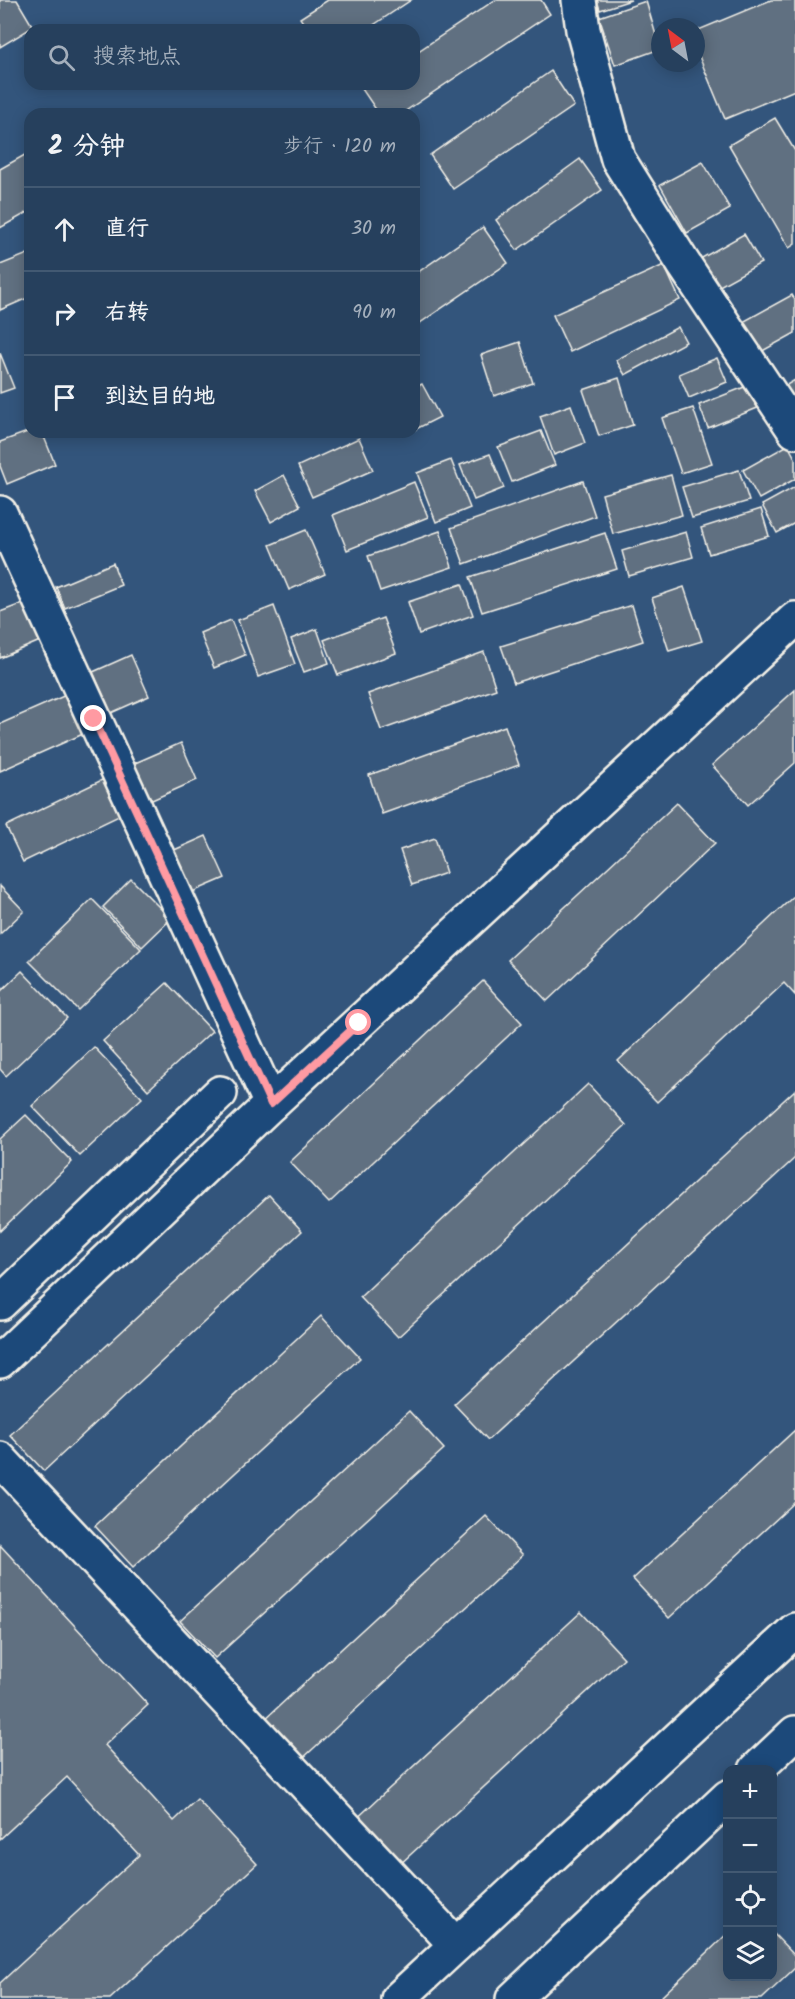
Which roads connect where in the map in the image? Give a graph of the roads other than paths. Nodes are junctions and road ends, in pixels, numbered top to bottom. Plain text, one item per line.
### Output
1 (579, 0) edge
2 (795, 431) edge
3 (0, 513) edge
4 (795, 619) edge
5 (220, 1094) dead end
6 (271, 1104) junction
7 (0, 1303) edge
8 (0, 1360) edge
9 (0, 1460) edge
10 (795, 1630) edge
11 (795, 1733) edge
12 (761, 1765) edge
13 (723, 1802) edge
14 (456, 1946) junction
15 (398, 1999) edge
16 (513, 1999) edge

1 - 2 street
3 - 6 street
4 - 6 street
5 - 7 street
6 - 8 street
9 - 14 street
10 - 14 street
11 - 12 street
13 - 16 street
14 - 15 street

